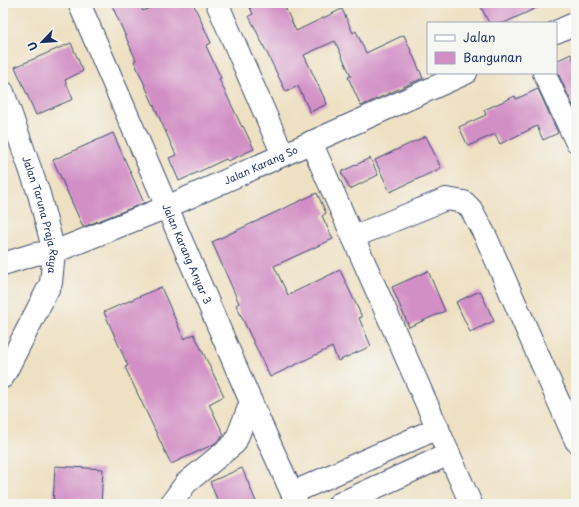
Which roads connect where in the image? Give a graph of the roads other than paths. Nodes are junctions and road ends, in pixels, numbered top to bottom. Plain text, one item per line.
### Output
1 (79, 3) edge
2 (217, 3) edge
3 (576, 23) edge
4 (557, 32) edge
5 (464, 74) edge
6 (544, 74) edge
7 (3, 92) edge
8 (576, 141) edge
9 (311, 142) junction
10 (283, 156) junction
11 (167, 207) junction
12 (353, 237) junction
13 (54, 252) junction
14 (3, 264) edge
15 (3, 278) edge
16 (3, 377) edge
17 (251, 402) junction
18 (438, 428) junction
19 (576, 441) edge
20 (449, 454) junction
21 (295, 498) edge
22 (171, 504) edge
23 (339, 504) edge
24 (471, 504) edge

1 - 11 street, Jalan Karang Anyar 3
2 - 10 street
3 - 4 street
5 - 9 street, Jalan Karang So
6 - 8 street
7 - 13 street, Jalan Taruna Praja Raya
9 - 10 street, Jalan Karang So
9 - 12 street
10 - 11 street, Jalan Karang So
11 - 13 street, Jalan Karang So
11 - 17 street, Jalan Karang Anyar 3
12 - 18 street
12 - 19 street
13 - 14 street
13 - 15 street
13 - 16 street, Jalan Taruna Praja Raya
17 - 21 street, Jalan Karang Anyar 3
17 - 22 street
18 - 20 street
18 - 21 street
20 - 23 street
20 - 24 street

